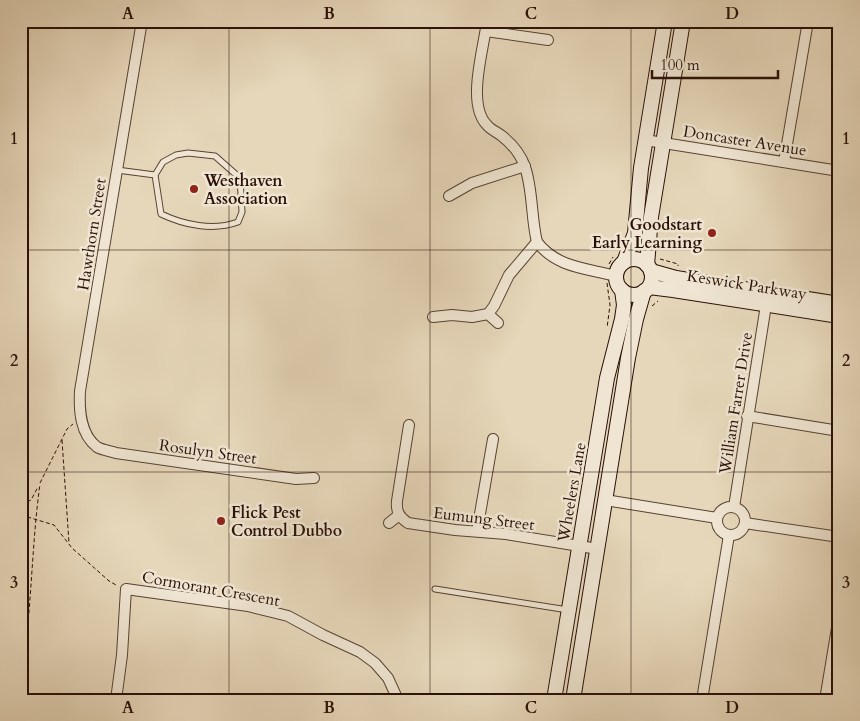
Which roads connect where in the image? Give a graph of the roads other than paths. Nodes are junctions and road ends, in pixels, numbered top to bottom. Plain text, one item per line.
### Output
1 (142, 21) edge
2 (665, 21) edge
3 (683, 21) edge
4 (808, 21) edge
5 (486, 26) edge
6 (548, 40) dead end
7 (645, 140) junction
8 (663, 142) junction
9 (784, 162) junction
10 (525, 166) junction
11 (117, 170) junction
12 (839, 171) edge
13 (155, 175) junction
14 (449, 196) dead end
15 (537, 242) junction
16 (624, 262) junction
17 (649, 268) junction
18 (616, 276) junction
19 (646, 289) junction
20 (622, 290) junction
21 (839, 304) edge
22 (766, 305) junction
23 (488, 314) junction
24 (839, 316) edge
25 (433, 317) dead end
26 (498, 323) dead end
27 (747, 416) junction
28 (409, 426) dead end
29 (839, 431) edge
30 (493, 439) dead end
31 (98, 448) joint
32 (314, 478) dead end
33 (605, 500) junction
34 (734, 507) junction
35 (399, 515) junction
36 (717, 518) junction
37 (390, 523) dead end
38 (745, 523) junction
39 (477, 531) junction
40 (729, 535) junction
41 (839, 537) edge
42 (579, 546) junction
43 (598, 549) junction
44 (435, 589) dead end
45 (569, 610) junction
46 (839, 616) edge
47 (116, 700) edge
48 (398, 700) edge
49 (554, 700) edge
50 (573, 700) edge
51 (702, 700) edge
52 (825, 700) edge

1 - 11 street, Hawthorn Street
2 - 7 main road
3 - 8 main road
4 - 9 street
5 - 6 street
5 - 10 street
7 - 8 street, Doncaster Avenue
7 - 16 main road
8 - 9 street, Doncaster Avenue
8 - 17 main road
9 - 12 street, Doncaster Avenue
10 - 14 street
10 - 15 street
11 - 13 lane
11 - 31 street, Hawthorn Street
13 - 13 lane
15 - 18 street
15 - 23 street
16 - 17 main road
16 - 18 main road
17 - 19 main road
17 - 21 main road, Keswick Parkway
18 - 20 main road
19 - 20 main road
19 - 22 main road, Keswick Parkway
19 - 33 main road
20 - 42 main road, Wheelers Lane
22 - 24 main road, Keswick Parkway
22 - 27 street, William Farrer Drive
23 - 25 street
23 - 26 street
27 - 29 street
27 - 34 street, William Farrer Drive
28 - 35 street
30 - 39 street
31 - 32 street, Rosulyn Street
33 - 36 street
33 - 43 main road
34 - 36 street
34 - 38 street
35 - 37 street
35 - 39 street, Eumung Street
36 - 40 street
38 - 40 street
38 - 41 street
39 - 42 street, Eumung Street
40 - 51 street
42 - 43 street, Eumung Street
42 - 45 main road, Wheelers Lane
43 - 50 main road
44 - 45 lane
45 - 49 main road, Wheelers Lane
46 - 52 street
47 - 48 street, Cormorant Crescent

